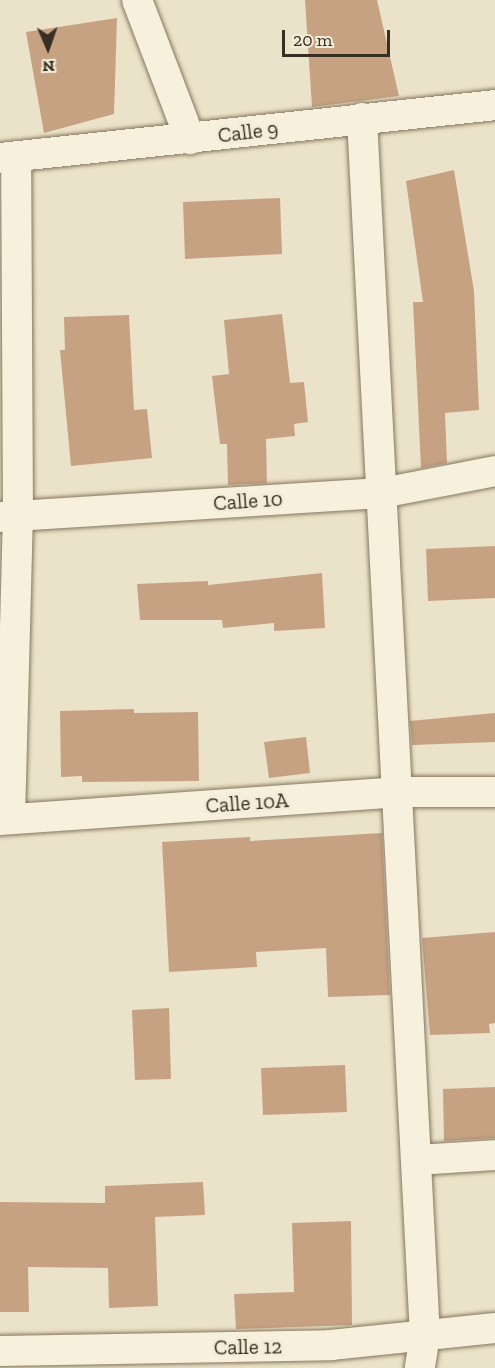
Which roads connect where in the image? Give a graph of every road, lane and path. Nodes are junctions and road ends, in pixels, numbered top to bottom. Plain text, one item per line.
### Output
1 (137, 0) edge
2 (495, 105) edge
3 (362, 118) junction
4 (190, 139) junction
5 (8, 158) edge
6 (495, 471) edge
7 (382, 493) junction
8 (9, 517) edge
9 (397, 792) junction
10 (495, 792) edge
11 (5, 820) edge
12 (495, 1155) edge
13 (416, 1160) junction
14 (495, 1328) edge
15 (425, 1335) junction
16 (0, 1351) edge
17 (420, 1368) edge

1 - 4 street
2 - 3 street, Calle 9
3 - 4 street, Calle 9
3 - 7 street
4 - 5 street, Calle 9
5 - 8 street
6 - 7 street, Calle 10
7 - 8 street, Calle 10
7 - 9 street
8 - 11 street
9 - 10 street, Calle 10A
9 - 11 street, Calle 10A
9 - 13 street
12 - 13 street
13 - 15 street
14 - 15 street, Calle 12
15 - 16 street, Calle 12
15 - 17 street

